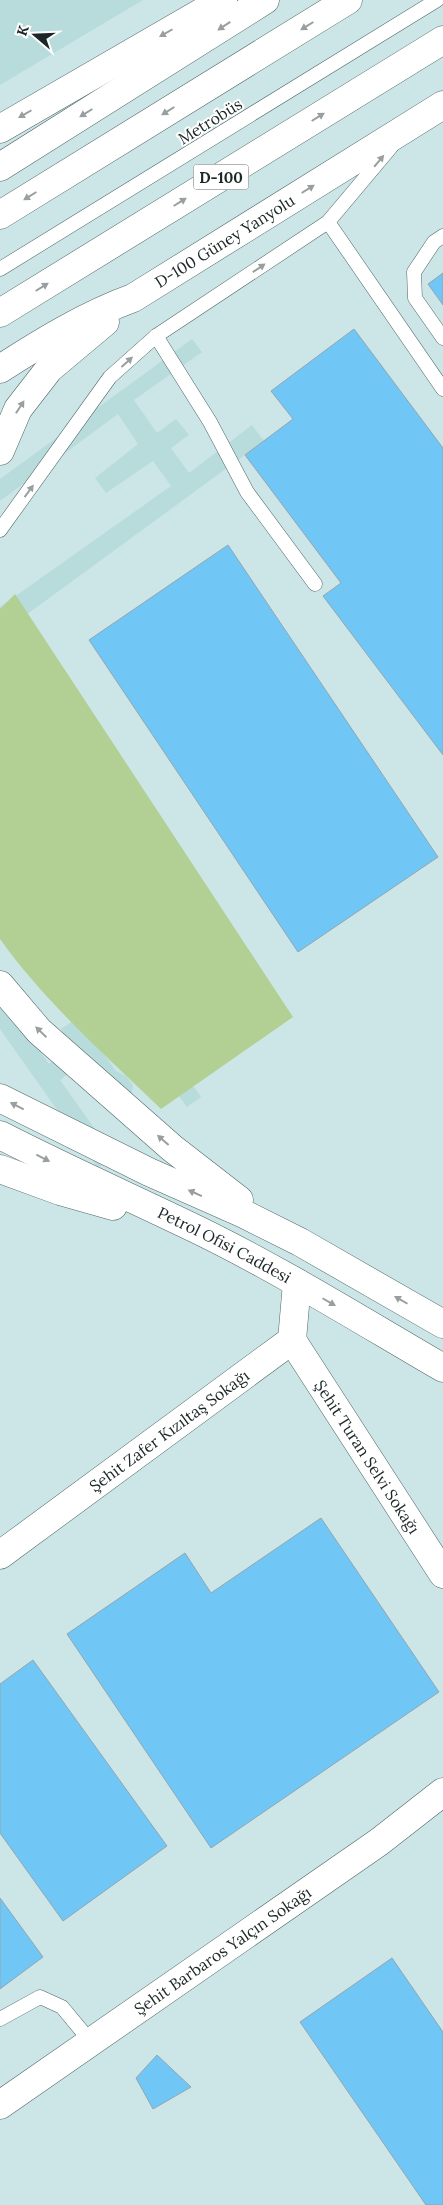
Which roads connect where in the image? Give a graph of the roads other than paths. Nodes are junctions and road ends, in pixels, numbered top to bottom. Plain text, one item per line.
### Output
1 (223, 0) edge
2 (265, 0) edge
3 (348, 0) edge
4 (438, 0) edge
5 (443, 40) edge
6 (443, 105) edge
7 (408, 126) junction
8 (0, 129) edge
9 (0, 166) edge
10 (0, 215) edge
11 (328, 222) junction
12 (443, 236) edge
13 (0, 269) edge
14 (133, 298) junction
15 (0, 313) edge
16 (156, 336) junction
17 (443, 338) edge
18 (0, 369) edge
19 (443, 389) edge
20 (0, 451) edge
21 (0, 530) edge
22 (315, 584) dead end
23 (0, 985) edge
24 (0, 1098) edge
25 (0, 1135) edge
26 (0, 1170) edge
27 (199, 1230) junction
28 (300, 1242) junction
29 (297, 1283) junction
30 (443, 1324) edge
31 (292, 1340) junction
32 (443, 1368) edge
33 (0, 1555) edge
34 (443, 1574) edge
35 (443, 1792) edge
36 (0, 2019) edge
37 (91, 2042) junction
38 (0, 2105) edge

1 -> 8 main road
2 -> 9 main road
3 -> 10 main road
4 - 13 lane, Metrobüs
15 -> 5 main road, D-100
6 - 7 main road, D-100 Güney Yanyolu
11 -> 7 lane
14 -> 7 main road, D-100 Güney Yanyolu
16 -> 11 lane
11 - 19 lane
12 - 17 lane
14 - 18 main road, D-100 Güney Yanyolu
20 -> 14 main road
21 -> 16 lane
16 - 22 lane
28 -> 23 main road
28 -> 24 main road, Petrol Ofisi Caddesi
25 -> 27 main road, Petrol Ofisi Caddesi
26 - 27 main road
27 - 29 main road, Petrol Ofisi Caddesi
30 -> 28 main road, Petrol Ofisi Caddesi
29 - 31 main road
29 -> 32 main road, Petrol Ofisi Caddesi
31 - 33 main road, Şehit Zafer Kızıltaş Sokağı
31 - 34 main road, Şehit Turan Selvi Sokağı
35 - 37 main road, Şehit Barbaros Yalçın Sokağı
36 - 37 lane
37 - 38 main road, Şehit Barbaros Yalçın Sokağı

